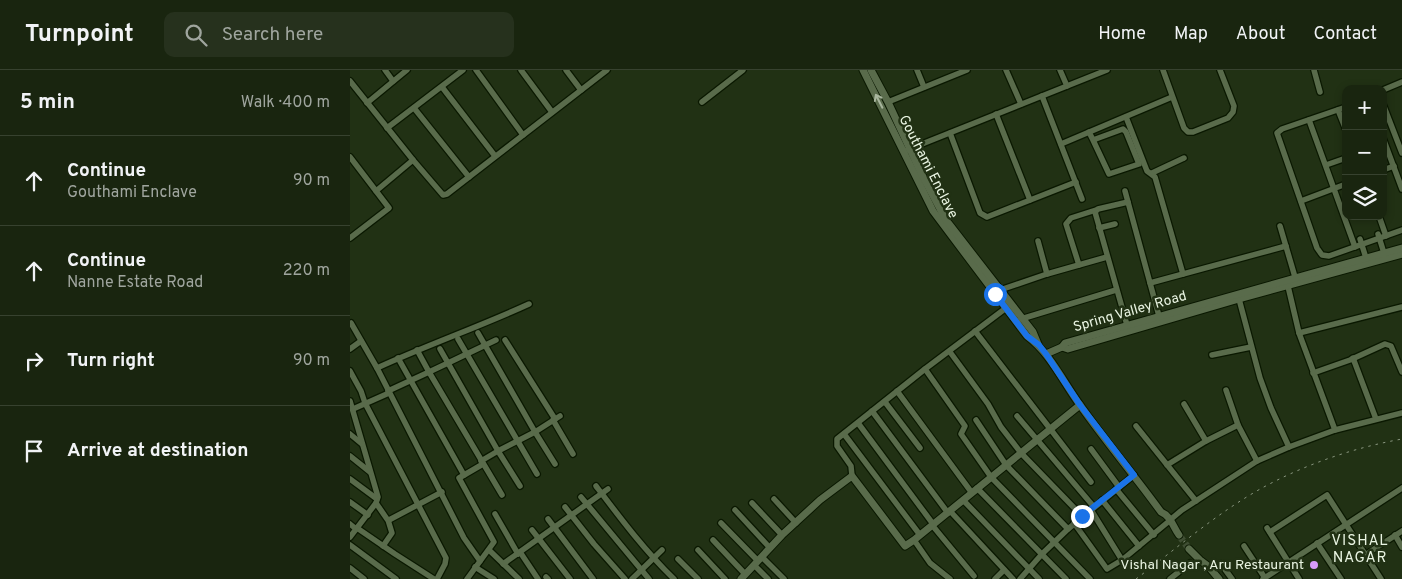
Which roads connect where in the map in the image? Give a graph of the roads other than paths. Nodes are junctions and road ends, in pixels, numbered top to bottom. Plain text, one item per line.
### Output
1 (385, 70) edge
2 (407, 70) edge
3 (463, 70) edge
4 (476, 70) edge
5 (521, 70) edge
6 (566, 70) edge
7 (607, 70) edge
8 (743, 70) edge
9 (863, 70) edge
10 (871, 70) edge
11 (916, 70) edge
12 (967, 70) edge
13 (1006, 70) edge
14 (1060, 70) edge
15 (1107, 70) edge
16 (1163, 70) edge
17 (1220, 70) edge
18 (1314, 70) edge
19 (350, 81) edge
20 (393, 81) junction
21 (1402, 82) edge
22 (442, 86) junction
23 (1067, 86) junction
24 (924, 87) junction
25 (1387, 88) edge
26 (581, 90) junction
27 (1320, 92) dead end
28 (1042, 96) junction
29 (1172, 97) junction
30 (367, 102) junction
31 (702, 102) dead end
32 (888, 102) junction
33 (1021, 104) junction
34 (414, 108) junction
35 (1342, 108) edge
36 (1338, 110) junction
37 (552, 112) junction
38 (996, 114) junction
39 (1387, 114) edge
40 (1126, 117) junction
41 (1309, 120) junction
42 (1342, 120) edge
43 (387, 128) junction
44 (1089, 132) junction
45 (950, 133) junction
46 (523, 135) junction
47 (1093, 140) junction
48 (1061, 144) junction
49 (1387, 148) edge
50 (906, 150) junction
51 (1402, 153) edge
52 (495, 156) junction
53 (350, 157) edge
54 (1184, 158) dead end
55 (1342, 159) edge
56 (413, 160) junction
57 (1326, 165) junction
58 (1394, 166) junction
59 (1387, 169) edge
60 (1152, 173) junction
61 (469, 177) junction
62 (1076, 182) junction
63 (1342, 186) edge
64 (1334, 189) junction
65 (1402, 189) edge
66 (376, 191) junction
67 (1125, 191) dead end
68 (1082, 199) dead end
69 (1030, 200) junction
70 (1301, 201) junction
71 (1128, 202) junction
72 (1096, 210) junction
73 (1379, 220) edge
74 (1115, 224) dead end
75 (1280, 226) dead end
76 (1099, 228) junction
77 (1402, 230) edge
78 (1381, 236) junction
79 (350, 238) edge
80 (1038, 241) dead end
81 (1359, 244) junction
82 (1286, 246) junction
83 (1402, 248) edge
84 (1384, 253) junction
85 (1402, 254) edge
86 (1107, 257) junction
87 (1366, 258) junction
88 (1079, 265) junction
89 (1351, 265) junction
90 (1047, 274) junction
91 (1183, 274) junction
92 (1295, 278) junction
93 (1150, 283) junction
94 (1287, 283) junction
95 (1000, 290) junction
96 (1116, 290) junction
97 (1239, 299) junction
98 (529, 304) dead end
99 (1402, 306) edge
100 (1006, 308) junction
101 (1159, 316) junction
102 (1021, 319) junction
103 (351, 323) edge
104 (1127, 325) junction
105 (976, 331) junction
106 (478, 333) dead end
107 (1299, 333) junction
108 (458, 339) dead end
109 (496, 340) dead end
110 (505, 340) dead end
111 (360, 341) junction
112 (485, 345) junction
113 (1039, 345) junction
114 (1062, 347) junction
115 (1251, 347) junction
116 (350, 349) edge
117 (440, 349) dead end
118 (417, 350) junction
119 (950, 352) junction
120 (466, 354) junction
121 (1046, 354) junction
122 (1212, 355) dead end
123 (398, 358) junction
124 (1353, 358) junction
125 (448, 364) junction
126 (377, 368) junction
127 (925, 369) junction
128 (350, 371) edge
129 (429, 372) junction
130 (1402, 372) edge
131 (1313, 373) junction
132 (411, 381) junction
133 (1226, 390) dead end
134 (897, 391) junction
135 (388, 392) junction
136 (350, 401) edge
137 (885, 402) junction
138 (365, 403) junction
139 (1184, 404) dead end
140 (1080, 405) junction
141 (352, 411) edge
142 (872, 411) junction
143 (1402, 413) edge
144 (1017, 416) dead end
145 (556, 418) junction
146 (976, 420) dead end
147 (1376, 420) junction
148 (858, 423) junction
149 (1238, 425) junction
150 (1136, 426) dead end
151 (1051, 429) junction
152 (1336, 430) junction
153 (535, 432) junction
154 (350, 434) edge
155 (844, 434) junction
156 (1036, 440) junction
157 (1206, 441) junction
158 (517, 442) junction
159 (363, 444) junction
160 (1289, 447) junction
161 (920, 448) dead end
162 (1091, 449) dead end
163 (498, 451) junction
164 (573, 454) dead end
165 (1021, 454) junction
166 (350, 456) edge
167 (1257, 461) junction
168 (482, 463) junction
169 (555, 464) dead end
170 (1006, 465) junction
171 (1167, 465) junction
172 (370, 472) junction
173 (537, 474) dead end
174 (464, 475) junction
175 (1134, 475) junction
176 (852, 476) junction
177 (991, 477) junction
178 (350, 479) edge
179 (1091, 482) dead end
180 (520, 486) dead end
181 (596, 486) dead end
182 (1117, 488) junction
183 (1402, 488) edge
184 (608, 489) dead end
185 (975, 491) junction
186 (442, 492) junction
187 (602, 494) junction
188 (502, 495) dead end
189 (581, 498) dead end
190 (774, 499) dead end
191 (963, 500) junction
192 (1102, 500) junction
193 (377, 501) junction
194 (1196, 501) junction
195 (350, 502) edge
196 (752, 503) dead end
197 (418, 505) junction
198 (587, 506) junction
199 (566, 507) dead end
200 (1092, 508) junction
201 (735, 510) dead end
202 (949, 512) junction
203 (495, 514) dead end
204 (368, 515) junction
205 (572, 516) junction
206 (1082, 516) junction
207 (548, 519) dead end
208 (388, 520) junction
209 (1169, 521) junction
210 (720, 522) dead end
211 (796, 523) junction
212 (1074, 523) junction
213 (350, 524) edge
214 (933, 525) junction
215 (1346, 525) junction
216 (357, 528) junction
217 (554, 528) junction
218 (1068, 529) junction
219 (532, 530) dead end
220 (1402, 531) edge
221 (1177, 532) tunnel mouth
222 (782, 535) junction
223 (1154, 535) junction
224 (1395, 535) junction
225 (350, 537) edge
226 (917, 538) junction
227 (538, 539) junction
228 (713, 540) dead end
229 (1055, 541) junction
230 (1317, 543) junction
231 (350, 545) edge
232 (383, 546) junction
233 (1139, 546) junction
234 (1244, 546) dead end
235 (1402, 547) edge
236 (770, 548) junction
237 (1189, 549) tunnel mouth
238 (489, 550) junction
239 (662, 550) dead end
240 (698, 550) dead end
241 (519, 553) junction
242 (1042, 554) junction
243 (1365, 555) junction
244 (654, 558) junction
245 (678, 559) dead end
246 (1122, 560) junction
247 (1200, 560) junction
248 (480, 561) junction
249 (758, 561) junction
250 (1288, 562) junction
251 (1190, 563) dead end
252 (503, 564) junction
253 (1221, 564) dead end
254 (475, 567) junction
255 (350, 568) edge
256 (641, 570) junction
257 (1004, 570) junction
258 (1029, 570) junction
259 (974, 576) dead end
260 (744, 577) edge
261 (1264, 578) edge
262 (364, 579) edge
263 (396, 579) edge
264 (435, 579) edge
265 (467, 579) edge
266 (494, 579) edge
267 (519, 579) edge
268 (538, 579) edge
269 (570, 579) edge
270 (593, 579) edge
271 (625, 579) edge
272 (632, 579) edge
273 (649, 579) edge
274 (674, 579) edge
275 (698, 579) edge
276 (725, 579) edge
277 (768, 579) edge
278 (784, 579) edge
279 (950, 579) edge
280 (995, 579) edge
281 (1013, 579) edge
282 (1020, 579) edge
283 (1039, 579) edge
284 (1066, 579) edge
285 (1090, 579) edge
286 (1170, 579) edge
287 (1213, 579) edge
288 (1219, 579) edge
289 (1232, 579) edge
290 (1299, 579) edge
291 (1341, 579) edge
292 (1381, 579) edge

1 - 20 street
2 - 20 street
3 - 22 street
4 - 46 street
5 - 37 street
6 - 26 street
7 - 26 street
8 - 31 street
50 -> 9 street, Gouthami Enclave
10 - 32 street, Gouthami Enclave
11 - 24 street
12 - 24 street
13 - 33 street
14 - 23 street
15 - 23 street
16 - 29 street
17 - 29 street
18 - 27 street
19 - 30 street
20 - 30 street
21 - 25 street
22 - 34 street
22 - 52 street
23 - 28 street
24 - 32 street
26 - 37 street
28 - 33 street
28 - 48 street
29 - 40 street
30 - 43 street
32 - 50 street, Gouthami Enclave
33 - 38 street
34 - 43 street
34 - 61 street
35 - 36 street
36 - 41 street
36 - 42 street
37 - 46 street
38 - 45 street
38 - 69 street
39 - 51 street
40 - 44 street
40 - 60 street
41 - 57 street
41 - 70 street
43 - 56 street
44 - 47 street
44 - 48 street
45 - 50 street
45 - 69 street
46 - 52 street
47 - 47 street
48 - 62 street
49 - 58 street
50 - 95 street, Gouthami Enclave
50 - 100 street, Gouthami Enclave
52 - 61 street
53 - 66 street
54 - 60 street
55 - 57 street
56 - 61 street
56 - 66 street
57 - 64 street
58 - 59 street
58 - 65 street
60 - 91 street
62 - 68 street
62 - 69 street
63 - 64 street
64 - 70 street
64 - 81 street
66 - 79 street
67 - 71 street
70 - 81 street
71 - 72 street
71 - 93 street
72 - 76 street
72 - 88 street
73 - 78 street
74 - 76 street
75 - 82 street
76 - 86 street
77 - 78 street
78 - 81 street
78 - 84 street
80 - 90 street
81 - 87 street
82 - 91 street
82 - 92 street
83 - 84 street, Spring Valley Road
84 - 87 street, Spring Valley Road
85 - 89 street, Spring Valley Road
86 - 88 street
86 - 96 street
87 - 89 street, Spring Valley Road
88 - 90 street
89 - 92 street, Spring Valley Road
89 - 94 street, Spring Valley Road
90 - 95 street
91 - 93 street
92 - 94 street, Spring Valley Road
93 - 101 street
94 - 97 street, Spring Valley Road
94 - 101 street, Spring Valley Road
94 - 107 street
95 - 102 street, Gouthami Enclave
96 - 102 street
96 - 104 street
97 - 114 street, Spring Valley Road
97 - 115 street
98 - 118 street
99 - 107 street
100 - 105 street
100 - 113 street, Gouthami Enclave
101 - 104 street, Spring Valley Road
102 - 113 street, Gouthami Enclave
103 - 111 street
104 - 114 street, Spring Valley Road
105 - 119 street
105 - 151 street
106 - 112 street
107 - 131 street
108 - 120 street
109 - 112 street
110 - 145 street
111 - 116 street
111 - 126 street
112 - 120 street
112 - 153 street
113 - 121 street
114 - 121 street
115 - 122 street
115 - 160 street
117 - 125 street
118 - 123 street
118 - 129 street
119 - 127 street
119 - 165 street
120 - 125 street
120 - 158 street
121 - 140 street
123 - 126 street
123 - 132 street
124 - 130 street
124 - 131 street
124 - 147 street
125 - 129 street
125 - 163 street
126 - 135 street
127 - 134 street
127 - 177 street
128 - 138 street
129 - 132 street
129 - 168 street
131 - 152 street
132 - 135 street
132 - 174 street
133 - 149 street
134 - 137 street
134 - 185 street
135 - 138 street
135 - 186 street
136 - 141 street
137 - 142 street
137 - 161 street
138 - 141 street
138 - 197 street
139 - 157 street
140 - 151 street
140 - 175 street
141 - 159 street
142 - 148 street
142 - 202 street
143 - 147 street
144 - 156 street
145 - 153 street
145 - 164 street
146 - 170 street
147 - 152 street
148 - 155 street
148 - 214 street
149 - 157 street
149 - 167 street
150 - 171 street
151 - 156 street
151 - 179 street
152 - 160 street
153 - 158 street
153 - 169 street
154 - 159 street
155 - 176 street
155 - 226 street
156 - 165 street
156 - 200 street
157 - 171 street
158 - 163 street
158 - 173 street
159 - 172 street
160 - 167 street
162 - 182 street
163 - 168 street
163 - 180 street
165 - 170 street
165 - 206 street
166 - 172 street
167 - 194 street
168 - 174 street
168 - 188 street
170 - 177 street
170 - 218 street
171 - 194 street
172 - 193 street
174 - 238 street
175 - 182 street
175 - 209 street
176 - 211 street
176 - 226 street
177 - 185 street
177 - 229 street
178 - 193 street
181 - 187 street
182 - 192 street
182 - 223 street
183 - 215 street
184 - 187 street
185 - 191 street
185 - 242 street
186 - 197 street
186 - 248 street
187 - 198 street
187 - 244 street
189 - 198 street
190 - 211 street
191 - 202 street
191 - 258 street
192 - 200 street
192 - 233 street
193 - 204 street
193 - 208 street
194 - 209 street
195 - 204 street
196 - 222 street
197 - 208 street
197 - 264 street
198 - 205 street
198 - 256 street
199 - 205 street
200 - 206 street
200 - 246 street
201 - 236 street
202 - 214 street
202 - 257 street
203 - 241 street
204 - 216 street
205 - 217 street
205 - 271 street
206 - 212 street
207 - 217 street
208 - 232 street
209 - 221 street
209 - 223 street
210 - 249 street
211 - 222 street
212 - 218 street
212 - 246 street
213 - 216 street
214 - 226 street
214 - 259 street
215 - 230 street
215 - 243 street
215 - 250 street
216 - 225 street
216 - 232 street
217 - 227 street
217 - 270 street
218 - 229 street
219 - 227 street
220 - 224 street
222 - 236 street
223 - 233 street
224 - 235 street
224 - 243 street
226 - 279 street
227 - 241 street
227 - 269 street
228 - 260 street
229 - 242 street
229 - 285 street
230 - 250 street
230 - 291 street
231 - 263 street
232 - 264 street
233 - 246 street
234 - 261 street
236 - 249 street
237 - 247 street
238 - 248 street
238 - 252 street
239 - 244 street
240 - 276 street
241 - 252 street
241 - 268 street
242 - 258 street
242 - 284 street
243 - 292 street
244 - 256 street
244 - 274 street
245 - 275 street
247 - 287 street
247 - 288 street
248 - 254 street
249 - 260 street
249 - 277 street
249 - 278 street
250 - 261 street
250 - 290 street
251 - 286 street
252 - 267 street
253 - 289 street
254 - 265 street
254 - 266 street
255 - 262 street
256 - 272 street
256 - 273 street
257 - 280 street
257 - 281 street
258 - 282 street
258 - 283 street

